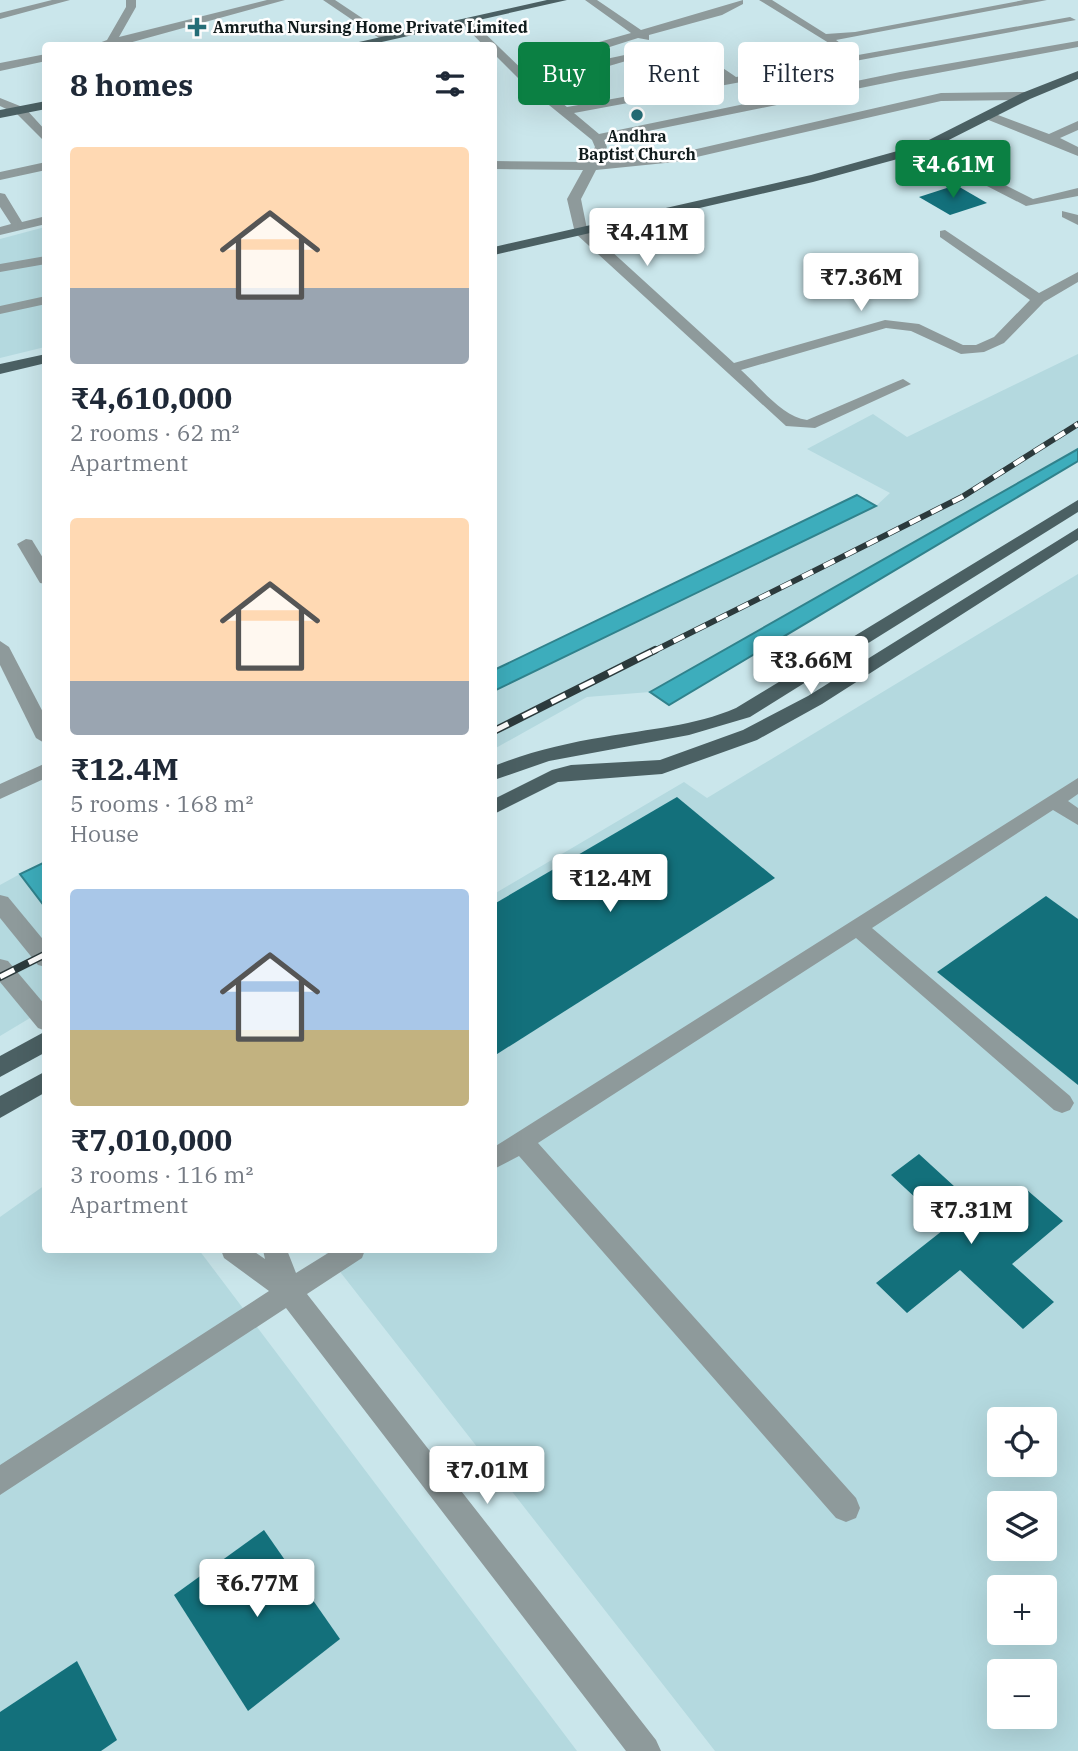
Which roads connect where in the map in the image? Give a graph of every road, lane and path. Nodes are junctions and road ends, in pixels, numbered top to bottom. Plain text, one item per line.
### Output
1 (65, 0) edge
2 (131, 0) edge
3 (280, 0) edge
4 (328, 0) edge
5 (559, 0) edge
6 (590, 0) edge
7 (1041, 0) edge
8 (733, 1) edge
9 (765, 1) edge
10 (0, 16) edge
11 (465, 20) junction
12 (1074, 22) edge
13 (640, 33) junction
14 (825, 37) junction
15 (386, 38) junction
16 (112, 42) edge
17 (120, 42) edge
18 (366, 42) edge
19 (487, 42) edge
20 (609, 42) edge
21 (649, 42) edge
22 (1078, 44) edge
23 (497, 52) edge
24 (42, 58) edge
25 (862, 60) junction
26 (0, 67) edge
27 (518, 72) edge
28 (724, 74) edge
29 (1078, 75) edge
30 (900, 76) junction
31 (735, 82) junction
32 (1026, 96) junction
33 (941, 97) junction
34 (0, 102) edge
35 (558, 105) edge
36 (42, 107) edge
37 (21, 111) junction
38 (566, 111) junction
39 (0, 114) edge
40 (990, 116) junction
41 (1078, 125) edge
42 (42, 135) edge
43 (597, 138) junction
44 (1050, 138) junction
45 (923, 148) junction
46 (1078, 152) edge
47 (497, 165) edge
48 (593, 166) junction
49 (42, 167) edge
50 (0, 176) edge
51 (1078, 192) edge
52 (0, 198) edge
53 (42, 221) edge
54 (19, 227) junction
55 (962, 229) dead end
56 (580, 230) junction
57 (0, 231) edge
58 (945, 234) dead end
59 (497, 250) edge
60 (42, 261) edge
61 (0, 268) edge
62 (1078, 276) edge
63 (1046, 295) junction
64 (42, 301) edge
65 (0, 310) edge
66 (42, 359) edge
67 (0, 369) edge
68 (733, 369) junction
69 (903, 384) dead end
70 (1078, 505) edge
71 (1078, 533) edge
72 (26, 544) dead end
73 (42, 572) edge
74 (0, 647) edge
75 (42, 730) edge
76 (42, 772) edge
77 (497, 772) edge
78 (1078, 785) edge
79 (0, 792) edge
80 (1054, 801) junction
81 (497, 805) edge
82 (1078, 818) edge
83 (0, 903) edge
84 (857, 927) junction
85 (42, 954) edge
86 (0, 967) edge
87 (42, 1017) edge
88 (42, 1043) edge
89 (0, 1068) edge
90 (42, 1082) edge
91 (1062, 1103) dead end
92 (0, 1108) edge
93 (521, 1141) junction
94 (497, 1156) edge
95 (237, 1253) edge
96 (276, 1253) edge
97 (347, 1253) edge
98 (289, 1290) junction
99 (0, 1481) edge
100 (846, 1508) dead end
101 (645, 1751) edge

1 - 10 street
2 - 16 street
3 - 17 street
4 - 15 street
5 - 11 main road
6 - 13 street
7 - 12 street
7 - 14 street
8 - 9 street
8 - 13 street
9 - 14 street
11 - 15 main road
11 - 19 street
12 - 25 street
13 - 20 street
13 - 21 street
14 - 25 street
15 - 18 main road
22 - 30 street
23 - 27 street
24 - 26 street
25 - 30 street
25 - 31 street
28 - 31 street
29 - 32 main road
30 - 33 street
30 - 43 street
31 - 38 street
32 - 33 street
32 - 40 main road
33 - 48 street
34 - 37 street
35 - 38 street
36 - 37 main road
37 - 39 main road
37 - 42 street
38 - 43 street
40 - 44 street
40 - 45 main road
41 - 44 street
43 - 48 street
44 - 46 street
45 - 51 street
45 - 56 main road
47 - 48 street
48 - 56 street
49 - 50 street
52 - 54 street
53 - 54 street
54 - 57 street
55 - 63 street
56 - 59 main road
56 - 68 street
58 - 63 street
60 - 61 street
62 - 63 street
63 - 68 street
64 - 65 street
66 - 67 main road
68 - 69 street
70 - 77 main road
71 - 81 main road
72 - 73 street
74 - 75 street
76 - 79 street
78 - 80 street
80 - 82 street
80 - 84 street
83 - 85 street
84 - 91 street
84 - 93 street
86 - 87 street
88 - 89 main road
90 - 92 main road
93 - 94 street
93 - 100 street
95 - 98 street
96 - 98 street
97 - 98 street
98 - 99 street
98 - 101 street

